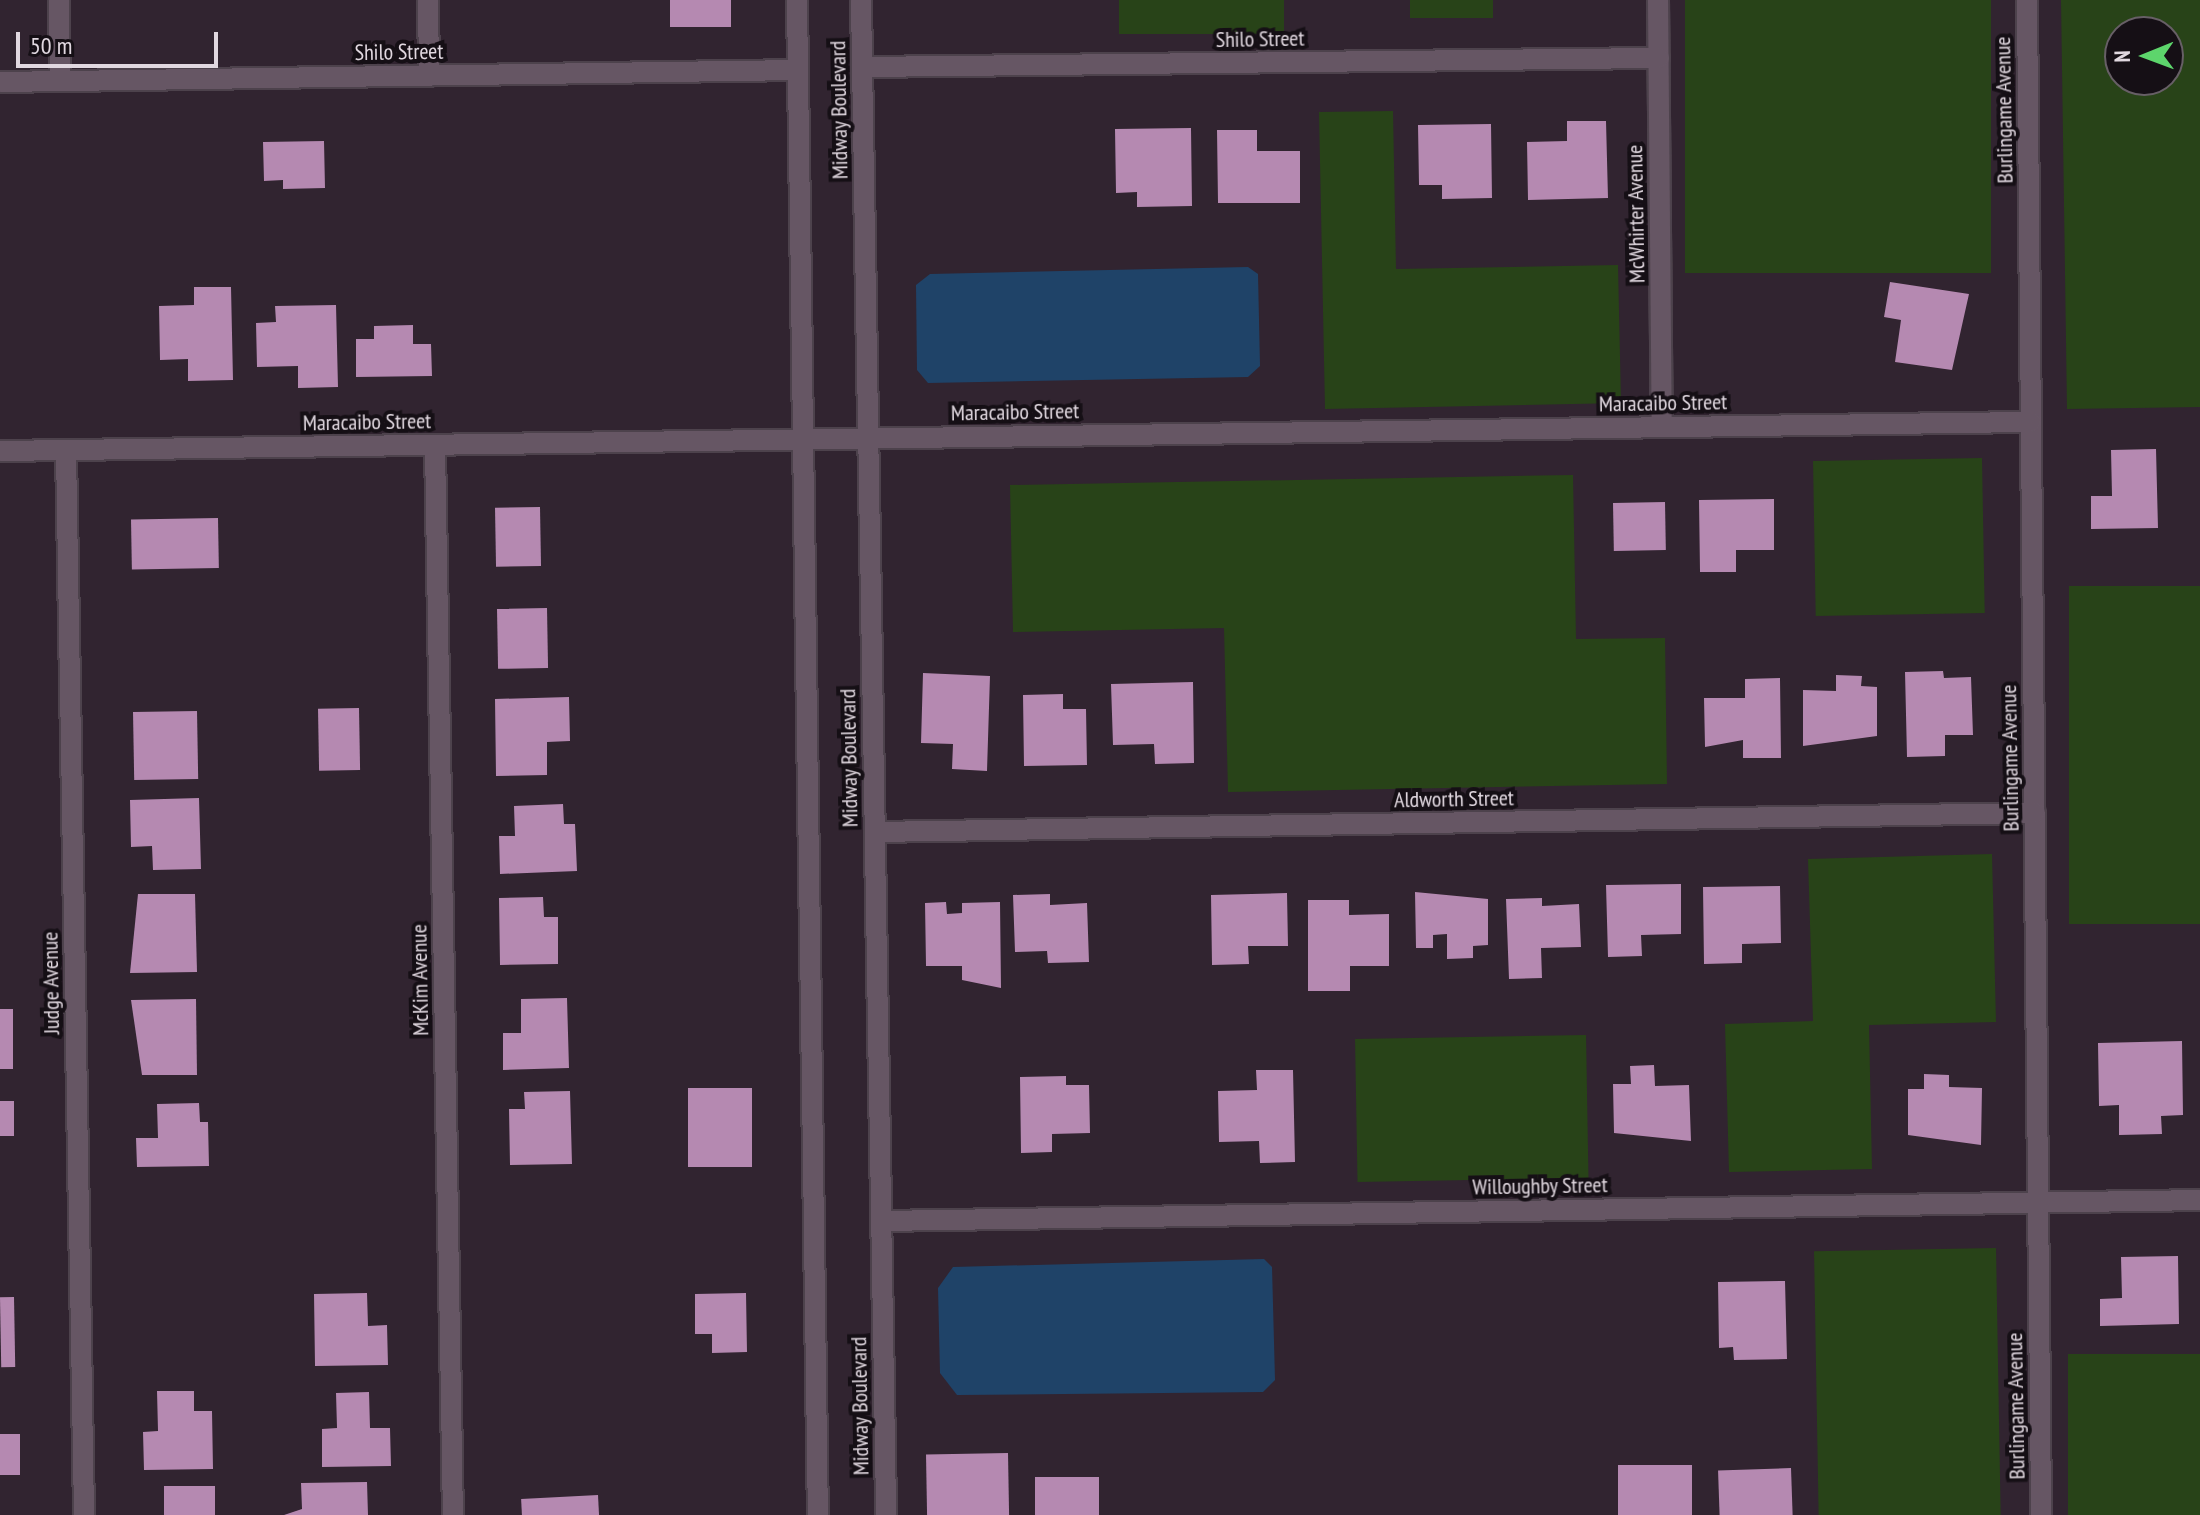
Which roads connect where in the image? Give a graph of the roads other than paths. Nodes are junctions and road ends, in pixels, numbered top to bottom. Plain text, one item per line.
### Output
1 (59, 0) edge
2 (428, 0) edge
3 (797, 0) edge
4 (861, 0) edge
5 (1658, 0) edge
6 (2027, 0) edge
7 (1659, 58) junction
8 (862, 67) junction
9 (798, 70) junction
10 (429, 76) junction
11 (60, 81) junction
12 (0, 82) edge
13 (2031, 422) junction
14 (1662, 427) junction
15 (868, 438) junction
16 (805, 440) junction
17 (435, 445) junction
18 (66, 450) junction
19 (0, 451) edge
20 (2035, 813) junction
21 (875, 832) junction
22 (2200, 1200) edge
23 (2039, 1202) junction
24 (881, 1221) junction
25 (84, 1515) edge
26 (453, 1515) edge
27 (818, 1515) edge
28 (886, 1515) edge
29 (2041, 1515) edge

1 - 11 street
2 - 10 street
3 - 9 street, Midway Boulevard
4 - 8 street, Midway Boulevard
5 - 7 street, McWhirter Avenue
6 - 13 street, Burlingame Avenue
7 - 8 street, Shilo Street
7 - 14 street, McWhirter Avenue
8 - 15 street, Midway Boulevard
9 - 10 street, Shilo Street
9 - 16 street, Midway Boulevard
10 - 11 street, Shilo Street
11 - 12 street, Shilo Street
13 - 14 street, Maracaibo Street
13 - 20 street, Burlingame Avenue
14 - 15 street, Maracaibo Street
15 - 16 street, Maracaibo Street
15 - 21 street, Midway Boulevard
16 - 17 street, Maracaibo Street
16 - 27 street, Midway Boulevard
17 - 18 street, Maracaibo Street
17 - 26 street, McKim Avenue
18 - 19 street, Maracaibo Street
18 - 25 street, Judge Avenue
20 - 21 street, Aldworth Street
20 - 23 street, Burlingame Avenue
21 - 24 street, Midway Boulevard
22 - 23 street, Willoughby Street
23 - 24 street, Willoughby Street
23 - 29 street, Burlingame Avenue
24 - 28 street, Midway Boulevard

